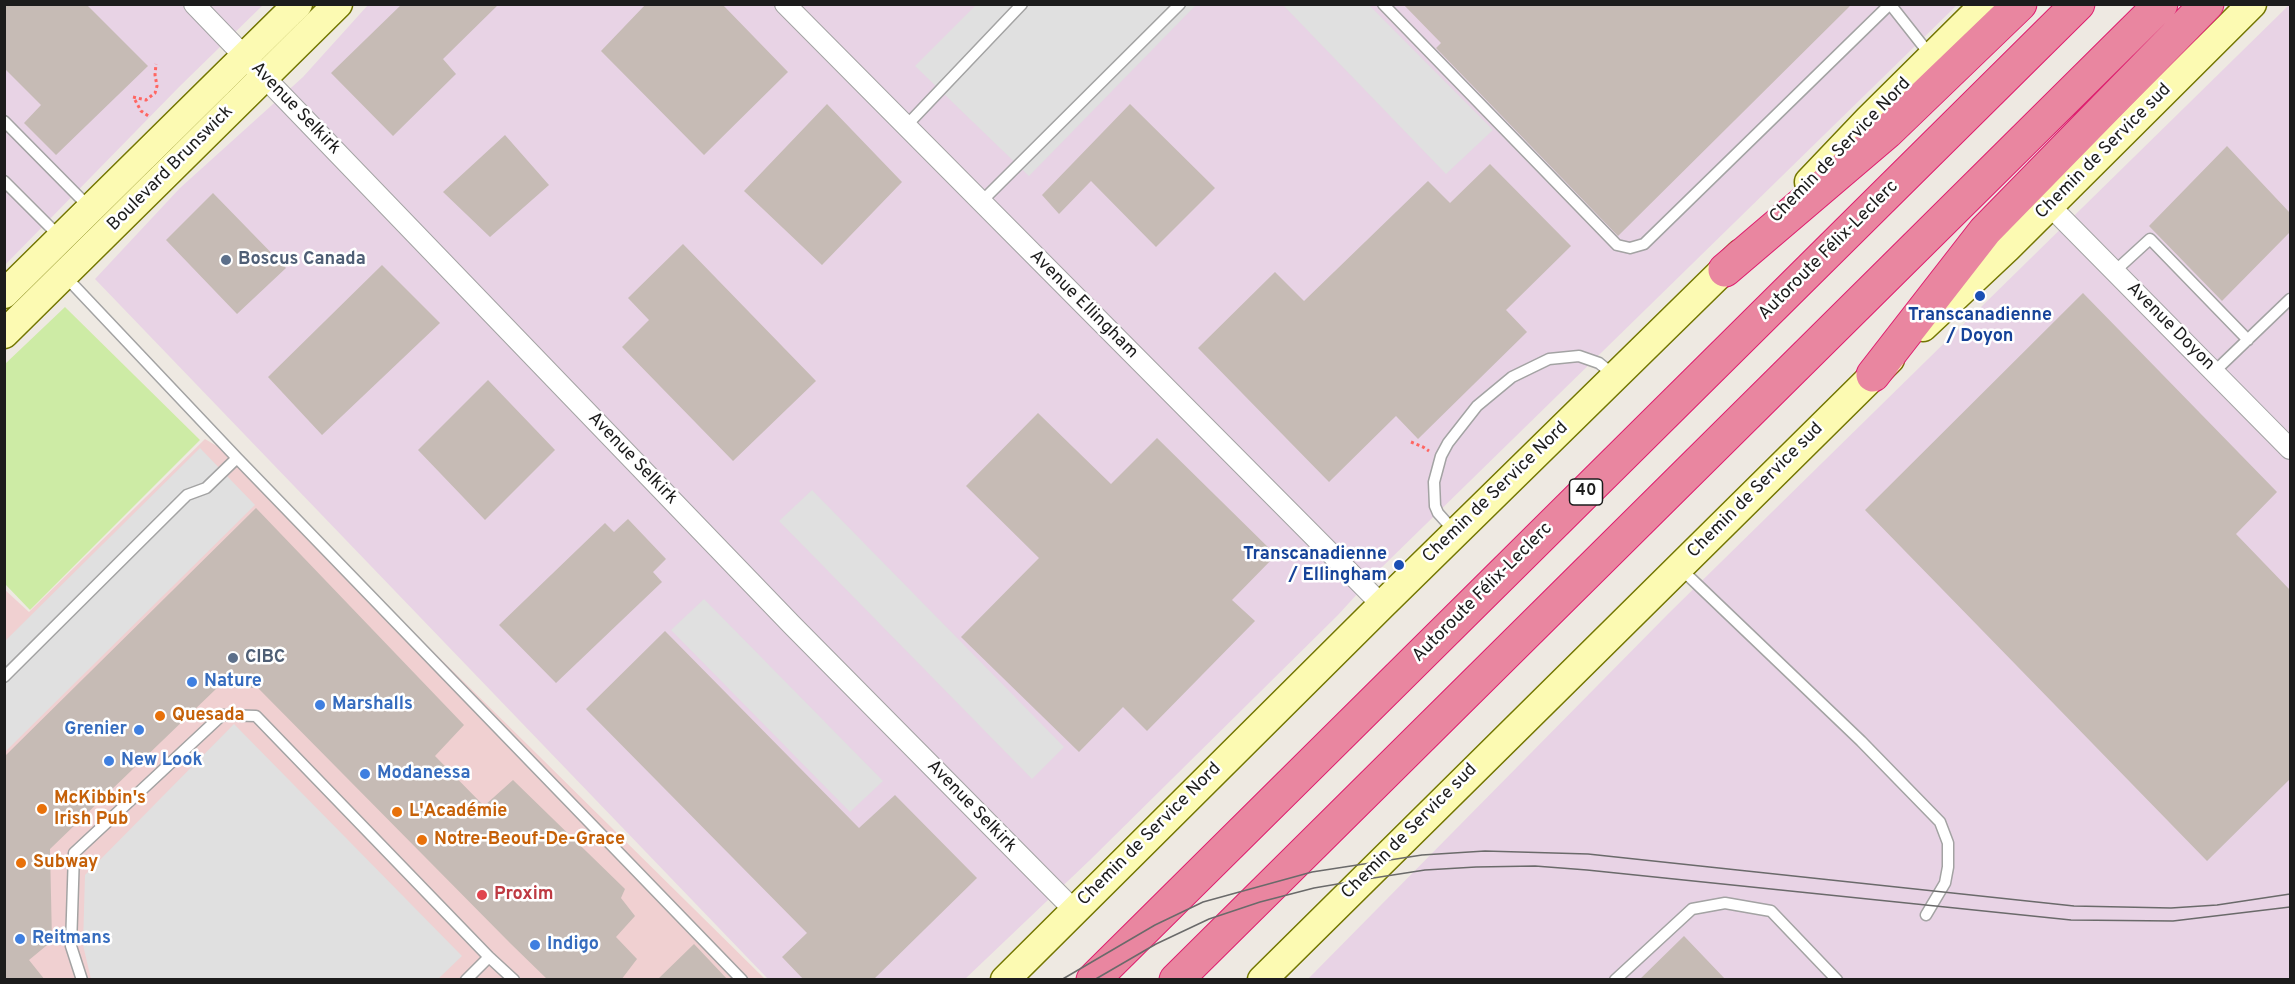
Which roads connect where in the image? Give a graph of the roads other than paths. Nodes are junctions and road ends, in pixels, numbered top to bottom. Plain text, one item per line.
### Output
1 (194, 4) edge
2 (298, 4) edge
3 (338, 4) edge
4 (785, 4) edge
5 (1022, 4) edge
6 (1180, 4) edge
7 (1383, 4) edge
8 (1890, 4) edge
9 (1985, 4) edge
10 (2020, 4) edge
11 (2078, 4) edge
12 (2161, 4) edge
13 (2207, 4) edge
14 (2252, 4) edge
15 (245, 57) junction
16 (1932, 57) junction
17 (265, 77) junction
18 (4, 121) edge
19 (906, 126) junction
20 (4, 181) edge
21 (981, 202) junction
22 (2050, 206) junction
23 (91, 209) junction
24 (57, 256) junction
25 (1725, 270) junction
26 (2115, 272) junction
27 (4, 294) edge
28 (2290, 298) edge
29 (4, 334) edge
30 (2248, 340) junction
31 (2214, 372) junction
32 (1873, 375) junction
33 (1615, 376) junction
34 (2290, 449) edge
35 (237, 458) junction
36 (1455, 533) junction
37 (1679, 567) junction
38 (1382, 604) junction
39 (4, 677) edge
40 (1074, 910) junction
41 (1926, 915) dead end
42 (489, 957) junction
43 (82, 980) edge
44 (466, 980) edge
45 (514, 980) edge
46 (742, 980) edge
47 (1005, 980) edge
48 (1093, 980) edge
49 (1176, 980) edge
50 (1262, 980) edge
51 (1615, 980) edge
52 (1837, 980) edge

1 - 15 street, Avenue Selkirk
2 - 15 main road, Boulevard Brunswick
3 - 17 main road, Boulevard Brunswick
4 - 19 street, Avenue Ellingham
5 - 19 lane
6 - 21 lane
7 - 8 lane
8 - 16 lane
9 - 16 main road, Chemin de Service Nord
10 - 25 highway
11 - 48 highway, Autoroute Félix-Leclerc / 40
12 - 49 highway
13 - 32 highway
14 - 22 main road, Chemin de Service sud
15 - 17 street, Avenue Selkirk
15 - 23 main road, Boulevard Brunswick
16 - 25 main road, Chemin de Service Nord
17 - 24 main road, Boulevard Brunswick
17 - 40 street, Avenue Selkirk
18 - 23 lane
19 - 21 street, Avenue Ellingham
20 - 24 lane
21 - 38 street, Avenue Ellingham
22 - 26 street, Avenue Doyon
22 - 32 main road, Chemin de Service sud
23 - 24 main road, Boulevard Brunswick
24 - 27 main road, Boulevard Brunswick
24 - 29 main road, Boulevard Brunswick
24 - 35 lane
25 - 33 main road, Chemin de Service Nord
26 - 30 lane
26 - 31 street, Avenue Doyon
28 - 30 lane
30 - 31 lane
31 - 34 street, Avenue Doyon
32 - 37 main road, Chemin de Service sud
33 - 36 main road, Chemin de Service Nord
33 - 36 lane
35 - 39 lane
35 - 46 lane
36 - 38 main road, Chemin de Service Nord
37 - 41 lane
37 - 50 main road, Chemin de Service sud
38 - 40 main road, Chemin de Service Nord
40 - 47 main road, Chemin de Service Nord
42 - 43 lane
42 - 44 lane
42 - 45 lane
51 - 52 lane

